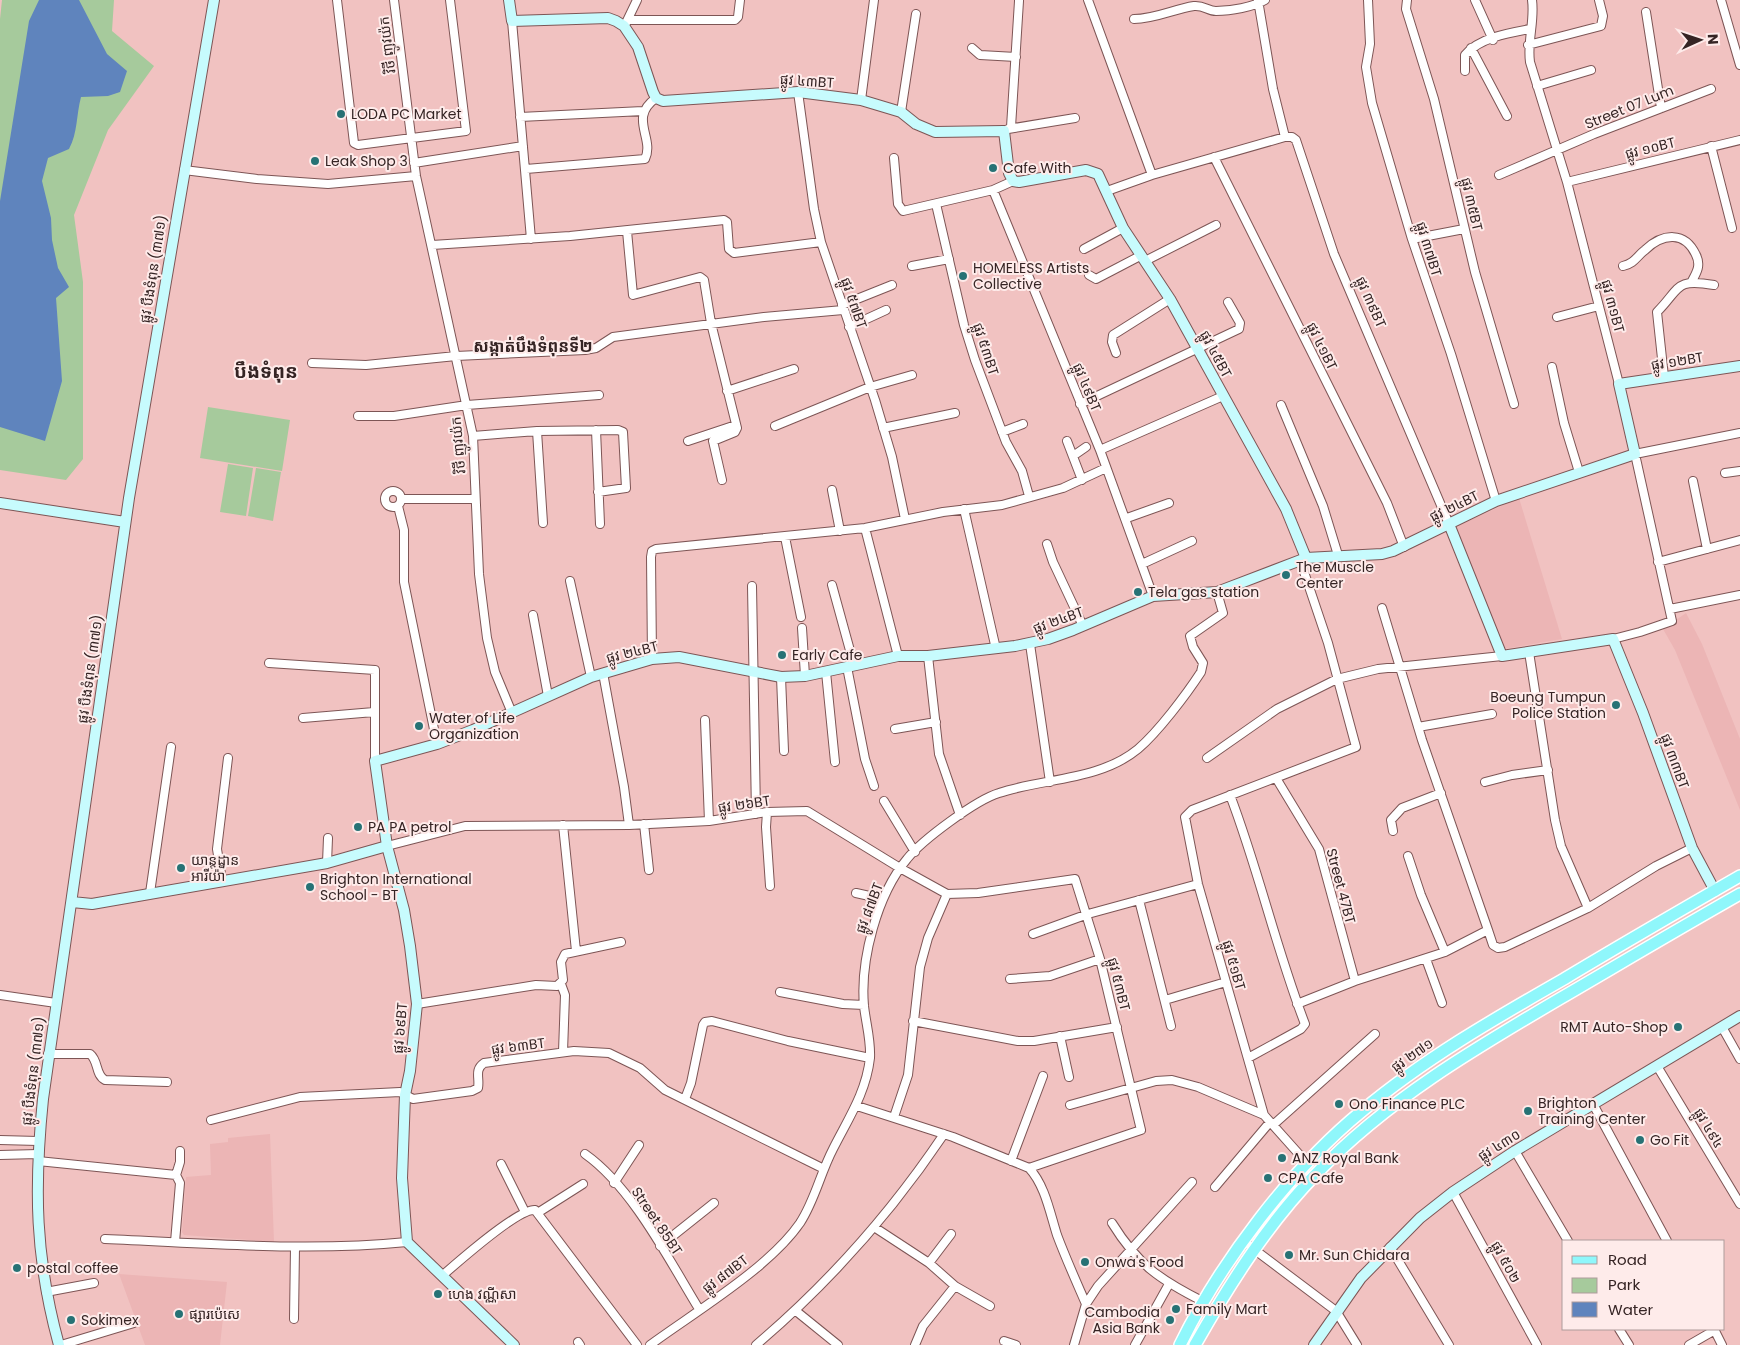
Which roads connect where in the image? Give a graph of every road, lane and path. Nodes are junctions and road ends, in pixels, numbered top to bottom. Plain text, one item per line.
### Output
1 (214, 0) edge
2 (337, 0) edge
3 (394, 0) edge
4 (450, 0) edge
5 (509, 0) edge
6 (637, 0) edge
7 (740, 0) edge
8 (874, 0) edge
9 (1012, 0) edge
10 (1020, 0) edge
11 (1088, 0) edge
12 (1368, 0) edge
13 (1407, 0) edge
14 (1475, 0) edge
15 (1532, 0) edge
16 (1600, 0) edge
17 (1721, 0) edge
18 (1261, 1) edge
19 (1646, 12) dead end
20 (916, 14) dead end
21 (1134, 19) dead end
22 (512, 21) junction
23 (626, 23) junction
24 (1530, 29) junction
25 (1493, 40) junction
26 (1528, 45) junction
27 (972, 48) dead end
28 (1471, 48) junction
29 (1016, 57) junction
30 (1740, 65) edge
31 (1591, 70) dead end
32 (1465, 71) dead end
33 (1537, 86) junction
34 (1711, 89) dead end
35 (798, 92) junction
36 (656, 98) junction
37 (861, 100) junction
38 (1661, 108) junction
39 (643, 111) junction
40 (902, 112) junction
41 (1506, 116) dead end
42 (520, 117) junction
43 (1074, 118) dead end
44 (1008, 129) junction
45 (1285, 137) junction
46 (410, 138) junction
47 (1740, 140) edge
48 (523, 146) junction
49 (1711, 146) junction
50 (1556, 150) junction
51 (1214, 157) junction
52 (894, 158) dead end
53 (414, 163) junction
54 (526, 169) junction
55 (184, 170) junction
56 (1152, 175) junction
57 (416, 176) junction
58 (1499, 176) dead end
59 (1013, 181) junction
60 (1567, 182) junction
61 (993, 190) junction
62 (1107, 191) junction
63 (936, 204) junction
64 (1216, 225) dead end
65 (1123, 228) junction
66 (1732, 228) dead end
67 (1464, 229) junction
68 (627, 231) junction
69 (531, 239) junction
70 (1412, 240) junction
71 (821, 242) junction
72 (432, 245) junction
73 (1084, 249) dead end
74 (1142, 258) junction
75 (950, 259) junction
76 (912, 266) dead end
77 (1623, 266) dead end
78 (1089, 275) dead end
79 (1692, 281) junction
80 (892, 284) dead end
81 (1714, 285) dead end
82 (1170, 299) junction
83 (1228, 302) dead end
84 (1599, 306) junction
85 (842, 308) junction
86 (886, 310) dead end
87 (1557, 317) dead end
88 (710, 324) junction
89 (850, 327) junction
90 (1198, 348) junction
91 (1116, 353) dead end
92 (456, 356) junction
93 (312, 363) dead end
94 (1740, 366) edge
95 (1552, 368) dead end
96 (794, 369) dead end
97 (912, 375) dead end
98 (1664, 377) junction
99 (1619, 384) junction
100 (870, 387) junction
101 (727, 391) junction
102 (599, 396) dead end
103 (1223, 396) junction
104 (1080, 404) junction
105 (1514, 404) dead end
106 (467, 405) junction
107 (1281, 405) dead end
108 (955, 414) dead end
109 (358, 416) dead end
110 (736, 424) junction
111 (1023, 424) dead end
112 (776, 426) dead end
113 (883, 428) junction
114 (596, 430) junction
115 (537, 431) junction
116 (1002, 432) junction
117 (1740, 433) edge
118 (473, 436) junction
119 (688, 441) dead end
120 (1067, 441) dead end
121 (1086, 447) dead end
122 (1100, 450) junction
123 (1635, 454) junction
124 (1073, 456) junction
125 (1106, 468) junction
126 (1740, 471) edge
127 (1579, 472) junction
128 (1725, 473) dead end
129 (722, 480) dead end
130 (1082, 480) junction
131 (1693, 480) dead end
132 (832, 490) dead end
133 (598, 492) junction
134 (1029, 496) junction
135 (475, 499) junction
136 (1496, 501) junction
137 (0, 503) edge
138 (1169, 503) dead end
139 (964, 509) junction
140 (1127, 518) junction
141 (906, 519) junction
142 (125, 522) junction
143 (544, 524) dead end
144 (600, 524) dead end
145 (1449, 524) junction
146 (865, 528) junction
147 (840, 531) junction
148 (785, 537) junction
149 (1740, 540) edge
150 (1192, 541) dead end
151 (1047, 544) dead end
152 (1404, 546) junction
153 (1707, 549) junction
154 (1338, 555) junction
155 (1303, 559) junction
156 (1658, 562) junction
157 (1142, 564) junction
158 (570, 581) dead end
159 (832, 585) dead end
160 (752, 586) dead end
161 (1217, 592) junction
162 (1740, 595) edge
163 (1153, 596) junction
164 (1382, 608) dead end
165 (1670, 609) junction
166 (533, 615) dead end
167 (800, 618) dead end
168 (1083, 626) junction
169 (802, 628) dead end
170 (1613, 639) junction
171 (1030, 644) junction
172 (996, 649) junction
173 (1529, 652) junction
174 (898, 656) junction
175 (928, 656) junction
176 (1502, 656) junction
177 (652, 659) junction
178 (268, 663) dead end
179 (850, 666) junction
180 (1399, 667) junction
181 (752, 671) junction
182 (826, 672) junction
183 (603, 673) junction
184 (805, 676) junction
185 (591, 677) junction
186 (781, 677) junction
187 (1338, 679) junction
188 (548, 696) junction
189 (374, 712) junction
190 (512, 713) junction
191 (1492, 714) dead end
192 (303, 718) dead end
193 (705, 720) dead end
194 (936, 722) junction
195 (1418, 727) junction
196 (895, 729) dead end
197 (437, 744) junction
198 (171, 746) dead end
199 (784, 751) dead end
200 (228, 758) dead end
201 (1208, 758) dead end
202 (375, 761) junction
203 (835, 762) dead end
204 (1548, 770) junction
205 (1276, 778) junction
206 (1050, 782) junction
207 (1485, 782) dead end
208 (874, 786) dead end
209 (1441, 793) junction
210 (1230, 795) junction
211 (884, 801) dead end
212 (767, 812) junction
213 (756, 814) junction
214 (960, 815) junction
215 (709, 821) junction
216 (563, 824) junction
217 (644, 824) junction
218 (628, 825) junction
219 (1393, 831) dead end
220 (328, 838) dead end
221 (387, 846) junction
222 (1692, 848) junction
223 (915, 852) junction
224 (1408, 856) dead end
225 (327, 863) junction
226 (900, 868) junction
227 (649, 870) dead end
228 (1740, 876) edge
229 (222, 880) junction
230 (1198, 884) junction
231 (770, 886) dead end
232 (1715, 890) junction
233 (150, 893) junction
234 (856, 893) dead end
235 (947, 894) junction
236 (1740, 894) edge
237 (883, 899) junction
238 (1139, 900) junction
239 (72, 902) junction
240 (1588, 908) junction
241 (1088, 914) junction
242 (1488, 930) junction
243 (1033, 934) dead end
244 (621, 942) dead end
245 (576, 951) junction
246 (1445, 952) junction
247 (1100, 959) junction
248 (1426, 959) junction
249 (1010, 979) dead end
250 (1355, 981) junction
251 (1226, 982) junction
252 (562, 984) junction
253 (780, 992) dead end
254 (0, 996) edge
255 (1165, 1000) junction
256 (56, 1002) junction
257 (1442, 1003) dead end
258 (417, 1004) junction
259 (1297, 1004) junction
260 (864, 1005) junction
261 (1740, 1016) edge
262 (913, 1021) junction
263 (1171, 1026) dead end
264 (1117, 1027) junction
265 (1722, 1027) junction
266 (1375, 1034) dead end
267 (1060, 1036) junction
268 (563, 1052) junction
269 (48, 1054) junction
270 (870, 1058) junction
271 (1248, 1058) junction
272 (1740, 1059) edge
273 (1658, 1066) junction
274 (1042, 1076) dead end
275 (1069, 1077) dead end
276 (166, 1082) dead end
277 (1131, 1088) junction
278 (405, 1095) junction
279 (684, 1099) junction
280 (1593, 1104) junction
281 (1070, 1105) dead end
282 (857, 1106) junction
283 (1264, 1115) junction
284 (894, 1117) junction
285 (212, 1120) dead end
286 (1271, 1123) junction
287 (944, 1134) junction
288 (0, 1140) edge
289 (38, 1141) junction
290 (639, 1145) dead end
291 (180, 1151) dead end
292 (1515, 1151) junction
293 (585, 1154) dead end
294 (0, 1155) edge
295 (38, 1157) junction
296 (1011, 1161) junction
297 (1306, 1162) junction
298 (501, 1164) dead end
299 (1029, 1168) junction
300 (824, 1169) junction
301 (176, 1174) junction
302 (1192, 1182) dead end
303 (614, 1183) junction
304 (583, 1184) dead end
305 (1215, 1187) dead end
306 (1453, 1192) junction
307 (714, 1203) dead end
308 (1740, 1204) edge
309 (524, 1212) junction
310 (539, 1212) junction
311 (1112, 1223) dead end
312 (874, 1227) junction
313 (951, 1234) dead end
314 (105, 1239) dead end
315 (1567, 1240) edge
316 (1666, 1240) edge
317 (1243, 1241) junction
318 (175, 1242) junction
319 (407, 1242) junction
320 (660, 1246) junction
321 (295, 1247) junction
322 (1390, 1247) junction
323 (1255, 1250) junction
324 (1130, 1251) junction
325 (929, 1263) junction
326 (443, 1275) junction
327 (94, 1282) dead end
328 (1169, 1284) junction
329 (956, 1286) junction
330 (46, 1292) junction
331 (1204, 1302) junction
332 (1086, 1304) junction
333 (990, 1306) dead end
334 (700, 1309) junction
335 (796, 1311) junction
336 (1336, 1311) junction
337 (294, 1319) dead end
338 (134, 1323) dead end
339 (1620, 1330) edge
340 (1715, 1330) edge
341 (1004, 1341) dead end
342 (60, 1345) edge
343 (514, 1345) edge
344 (637, 1345) edge
345 (650, 1345) edge
346 (756, 1345) edge
347 (838, 1345) edge
348 (915, 1345) edge
349 (1016, 1345) edge
350 (1074, 1345) edge
351 (1135, 1345) edge
352 (1180, 1345) edge
353 (1195, 1345) edge
354 (1314, 1345) edge
355 (1357, 1345) edge
356 (1449, 1345) edge
357 (1537, 1345) edge
358 (1629, 1345) edge
359 (1689, 1345) edge
360 (1722, 1345) edge

1 - 55 street, ផ្លូវ បឹងទំពុន (៣៧១)
2 - 46 street
3 - 46 street, វិថី ញូវយ៉ក
4 - 46 street
5 - 22 street
6 - 23 street
7 - 23 street
8 - 37 street
9 - 10 street
10 - 29 street
11 - 56 street
12 - 70 street, ផ្លូវ ៣៧BT
13 - 67 street, ផ្លូវ ៣៥BT
14 - 25 street
15 - 24 street, ផ្លូវ ៣១BT
16 - 26 street
17 - 30 street
18 - 21 street
18 - 45 street
19 - 38 street
20 - 40 street
22 - 23 street
22 - 42 street
23 - 36 street
24 - 25 street
24 - 26 street, ផ្លូវ ៣១BT
25 - 28 street
26 - 33 street, ផ្លូវ ៣១BT
27 - 29 street
28 - 32 street
28 - 41 street
29 - 44 street
31 - 33 street
33 - 50 street, ផ្លូវ ៣១BT
34 - 38 street, Street 07 Lum
35 - 36 street, ផ្លូវ ៤៣BT
35 - 37 street, ផ្លូវ ៤៣BT
35 - 71 street, ផ្លូវ ៥៧BT
36 - 39 street
37 - 40 street, ផ្លូវ ៤៣BT
38 - 50 street, Street 07 Lum
39 - 42 street
39 - 54 street
40 - 44 street, ផ្លូវ ៤៣BT
42 - 48 street
43 - 44 street
44 - 59 street
45 - 51 street
45 - 145 street, ផ្លូវ ៣៩BT
46 - 53 street, វិថី ញូវយ៉ក
47 - 49 street, ផ្លូវ ១០BT
48 - 53 street
48 - 54 street
49 - 60 street, ផ្លូវ ១០BT
49 - 66 street
50 - 58 street, Street 07 Lum
50 - 60 street, ផ្លូវ ៣១BT
51 - 56 street
51 - 152 street, ផ្លូវ ៤១BT
52 - 63 street
53 - 57 street, វិថី ញូវយ៉ក
54 - 69 street
55 - 57 street
55 - 142 street, ផ្លូវ បឹងទំពុន (៣៧១)
56 - 62 street
57 - 72 street, វិថី ញូវយ៉ក
59 - 61 street
59 - 62 street, ផ្លូវ ៤៥BT
60 - 84 street, ផ្លូវ ៣១BT
61 - 63 street
61 - 104 street, ផ្លូវ ៤៩BT
62 - 65 street, ផ្លូវ ៤៥BT
63 - 75 street, ផ្លូវ ៥៣BT
64 - 74 street
65 - 73 street
65 - 74 street, ផ្លូវ ៤៥BT
67 - 70 street
67 - 105 street, ផ្លូវ ៣៥BT
68 - 69 street
68 - 71 street
68 - 88 street
69 - 72 street
70 - 136 street, ផ្លូវ ៣៧BT
71 - 85 street, ផ្លូវ ៥៧BT
72 - 92 street, វិថី ញូវយ៉ក
74 - 78 street
74 - 82 street, ផ្លូវ ៤៥BT
75 - 76 street
75 - 116 street, ផ្លូវ ៥៣BT
77 - 79 street
79 - 81 street
79 - 98 street
80 - 85 street
82 - 90 street, ផ្លូវ ៤៥BT
82 - 91 street
83 - 90 street
84 - 87 street
84 - 99 street, ផ្លូវ ៣១BT
85 - 88 street
85 - 89 street, ផ្លូវ ៥៧BT
86 - 89 street
88 - 92 street
88 - 101 street
89 - 100 street, ផ្លូវ ៥៧BT
90 - 103 street, ផ្លូវ ៤៥BT
90 - 104 street
92 - 93 street
92 - 106 street, វិថី ញូវយ៉ក
94 - 98 street, ផ្លូវ ១២BT
95 - 127 street
96 - 101 street
97 - 100 street
98 - 99 street, ផ្លូវ ១២BT
99 - 123 street, ផ្លូវ ៣១BT
100 - 112 street
100 - 113 street, ផ្លូវ ៥៧BT
101 - 110 street
102 - 106 street
103 - 122 street
103 - 155 street, ផ្លូវ ៤៥BT
104 - 122 street, ផ្លូវ ៤៩BT
106 - 109 street
106 - 118 street, វិថី ញូវយ៉ក
107 - 154 street
108 - 113 street
110 - 119 street
110 - 129 street
111 - 116 street
113 - 141 street, ផ្លូវ ៥៧BT
114 - 115 street
114 - 133 street
114 - 133 street
115 - 118 street
115 - 143 street
116 - 134 street, ផ្លូវ ៥៣BT
117 - 123 street, ផ្លូវ ២៤BT
118 - 135 street, វិថី ញូវយ៉ក
120 - 124 street
121 - 124 street
122 - 125 street, ផ្លូវ ៤៩BT
123 - 127 street, ផ្លូវ ២៤BT
123 - 156 street, ផ្លូវ ៣១BT
124 - 130 street
125 - 130 street
125 - 140 street, ផ្លូវ ៤៩BT
126 - 128 street
127 - 136 street, ផ្លូវ ២៤BT
130 - 134 street
131 - 153 street
132 - 147 street
133 - 144 street
134 - 139 street
135 - 190 street, វិថី ញូវយ៉ក
135 - 197 street
136 - 145 street, ផ្លូវ ២៤BT
137 - 142 street
138 - 140 street
139 - 141 street
139 - 172 street
140 - 157 street, ផ្លូវ ៤៩BT
141 - 146 street
142 - 239 street, ផ្លូវ បឹងទំពុន (៣៧១)
145 - 152 street, ផ្លូវ ២៤BT
145 - 176 street, ផ្លូវ ៣៩BT
146 - 147 street
146 - 174 street
147 - 148 street
148 - 167 street
148 - 177 street
149 - 153 street
150 - 157 street
151 - 168 street
152 - 154 street, ផ្លូវ ២៤BT
153 - 156 street
154 - 155 street, ផ្លូវ ២៤BT
155 - 161 street, ផ្លូវ ២៤BT
155 - 187 street
156 - 165 street, ផ្លូវ ៣១BT
157 - 163 street, ផ្លូវ ៤៩BT
158 - 185 street
159 - 179 street
160 - 181 street
161 - 163 street, ផ្លូវ ២៤BT
161 - 206 street, ផ្លូវ ៨៧BT
162 - 165 street
163 - 168 street, ផ្លូវ ២៤BT
164 - 180 street
165 - 170 street, ផ្លូវ ៣១BT
166 - 188 street
168 - 171 street, ផ្លូវ ២៤BT
169 - 184 street
170 - 173 street
170 - 222 street, ផ្លូវ ៣៣BT
171 - 172 street, ផ្លូវ ២៤BT
171 - 206 street
172 - 175 street, ផ្លូវ ២៤BT
173 - 176 street
173 - 204 street
174 - 175 street, ផ្លូវ ២៤BT
174 - 179 street, ផ្លូវ ២៤BT
175 - 194 street
176 - 180 street
177 - 181 street, ផ្លូវ ២៤BT
177 - 183 street, ផ្លូវ ២៤BT
178 - 189 street, ផ្លូវ ៦៩BT
179 - 182 street, ផ្លូវ ២៤BT
179 - 208 street
180 - 187 street
180 - 195 street
181 - 186 street, ផ្លូវ ២៤BT
181 - 213 street
182 - 184 street, ផ្លូវ ២៤BT
182 - 203 street
183 - 185 street, ផ្លូវ ២៤BT
183 - 218 street
184 - 186 street, ផ្លូវ ២៤BT
185 - 188 street, ផ្លូវ ២៤BT
186 - 199 street
187 - 201 street
187 - 205 street
188 - 190 street, ផ្លូវ ២៤BT
189 - 192 street
189 - 202 street, ផ្លូវ ៦៩BT
190 - 197 street, ផ្លូវ ២៤BT
191 - 195 street
193 - 215 street
194 - 196 street
194 - 214 street
195 - 209 street
197 - 202 street, ផ្លូវ ២៤BT
198 - 233 street
200 - 229 street
202 - 221 street, ផ្លូវ ៦៩BT
204 - 207 street
204 - 240 street
205 - 210 street
205 - 250 street, Street 47BT
206 - 214 street, ផ្លូវ ៨៧BT
209 - 219 street
209 - 242 street
210 - 230 street, ផ្លូវ ៥១BT
210 - 259 street
211 - 223 street
212 - 213 street, ផ្លូវ ២៦BT
212 - 226 street, ផ្លូវ ២៦BT
212 - 231 street
213 - 215 street, ផ្លូវ ២៦BT
214 - 223 street, ផ្លូវ ៨៧BT
215 - 217 street, ផ្លូវ ២៦BT
216 - 218 street, ផ្លូវ ២៦BT
216 - 221 street, ផ្លូវ ២៦BT
216 - 245 street
217 - 218 street, ផ្លូវ ២៦BT
217 - 227 street
220 - 225 street
221 - 225 street
221 - 258 street, ផ្លូវ ៦៩BT
222 - 232 street, ផ្លូវ ៣៣BT
222 - 240 street
223 - 226 street, ផ្លូវ ៨៧BT
224 - 246 street
225 - 229 street
226 - 235 street, ផ្លូវ ២៦BT
226 - 237 street, ផ្លូវ ៨៧BT
228 - 232 main road, ផ្លូវ ២៧១
229 - 233 street
230 - 238 street
230 - 251 street, ផ្លូវ ៥១BT
232 - 297 main road, ផ្លូវ ២៧១
233 - 239 street
234 - 237 street
235 - 241 street, ផ្លូវ ៥៣BT
235 - 262 street
236 - 323 main road, ផ្លូវ ២៧១
237 - 260 street, ផ្លូវ ៨៧BT
238 - 241 street
238 - 255 street
239 - 256 street, ផ្លូវ បឹងទំពុន (៣៧១)
240 - 242 street
241 - 243 street
241 - 247 street, ផ្លូវ ៥៣BT
242 - 246 street
244 - 245 street
245 - 252 street
246 - 248 street
247 - 249 street
247 - 264 street, ផ្លូវ ៥៣BT
248 - 250 street
248 - 257 street
250 - 259 street
251 - 255 street
251 - 271 street, ផ្លូវ ៥១BT
252 - 258 street
252 - 268 street
253 - 260 street
254 - 256 street
255 - 263 street
256 - 269 street, ផ្លូវ បឹងទំពុន (៣៧១)
258 - 278 street, ផ្លូវ ៦៩BT
259 - 271 street
260 - 270 street, ផ្លូវ ៨៧BT
261 - 265 street, ផ្លូវ ៤៣០
262 - 267 street
262 - 284 street
264 - 267 street
264 - 277 street, ផ្លូវ ៥៣BT
265 - 272 street
265 - 273 street, ផ្លូវ ៤៣០
266 - 286 street
267 - 275 street
268 - 278 street, ផ្លូវ ៦៣BT
268 - 279 street, ផ្លូវ ៦៣BT
269 - 276 street
269 - 289 street, ផ្លូវ បឹងទំពុន (៣៧១)
270 - 279 street
270 - 282 street, ផ្លូវ ៨៧BT
271 - 283 street, ផ្លូវ ៥១BT
273 - 280 street, ផ្លូវ ៤៣០
273 - 308 street, ផ្លូវ ៤៩៤
274 - 296 street
277 - 281 street
277 - 283 street
277 - 299 street, ផ្លូវ ៥៣BT
278 - 285 street, ផ្លូវ ៦៣BT
278 - 319 street, ផ្លូវ ៦៩BT
279 - 300 street, ផ្លូវ ៦៣BT
280 - 292 street, ផ្លូវ ៤៣០
280 - 316 street
282 - 284 street
282 - 300 street, ផ្លូវ ៨៧BT
283 - 286 street
284 - 287 street
286 - 297 street
286 - 305 street
287 - 296 street
287 - 312 street
288 - 289 street
289 - 295 street, ផ្លូវ បឹងទំពុន (៣៧១)
290 - 303 street
291 - 301 street
292 - 306 street, ផ្លូវ ៤៣០
292 - 315 street
293 - 303 street, Street 85BT
294 - 295 street
295 - 301 street
295 - 330 street, ផ្លូវ បឹងទំពុន (៣៧១)
296 - 299 street
297 - 317 main road, ផ្លូវ ២៧១
298 - 309 street
299 - 332 street
300 - 334 street, ផ្លូវ ៨៧BT
301 - 318 street
302 - 324 street
303 - 320 street, Street 85BT
304 - 310 street
306 - 322 street, ផ្លូវ ៤៣០
306 - 357 street, ផ្លូវ ៥០២
307 - 320 street
309 - 310 street
309 - 326 street
310 - 344 street
311 - 324 street
312 - 325 street
312 - 335 street
313 - 325 street
314 - 318 street
317 - 323 street
317 - 331 main road, ផ្លូវ ២៧១
318 - 321 street
319 - 321 street
319 - 326 street
320 - 334 street, Street 85BT
321 - 337 street
322 - 336 street, ផ្លូវ ៤៣០
322 - 356 street
323 - 336 street
323 - 353 main road, ផ្លូវ ២៧១
324 - 328 street
324 - 332 street
325 - 329 street
326 - 343 street
327 - 330 street
328 - 331 street
328 - 351 street
329 - 333 street
329 - 348 street
330 - 342 street, ផ្លូវ បឹងទំពុន (៣៧១)
331 - 352 main road, ផ្លូវ ២៧១
332 - 350 street
334 - 345 street, ផ្លូវ ៨៧BT
335 - 346 street
335 - 347 street
336 - 354 street, ផ្លូវ ៤៣០
336 - 355 street
338 - 342 street
339 - 358 street
340 - 359 street
340 - 360 street
341 - 349 street

